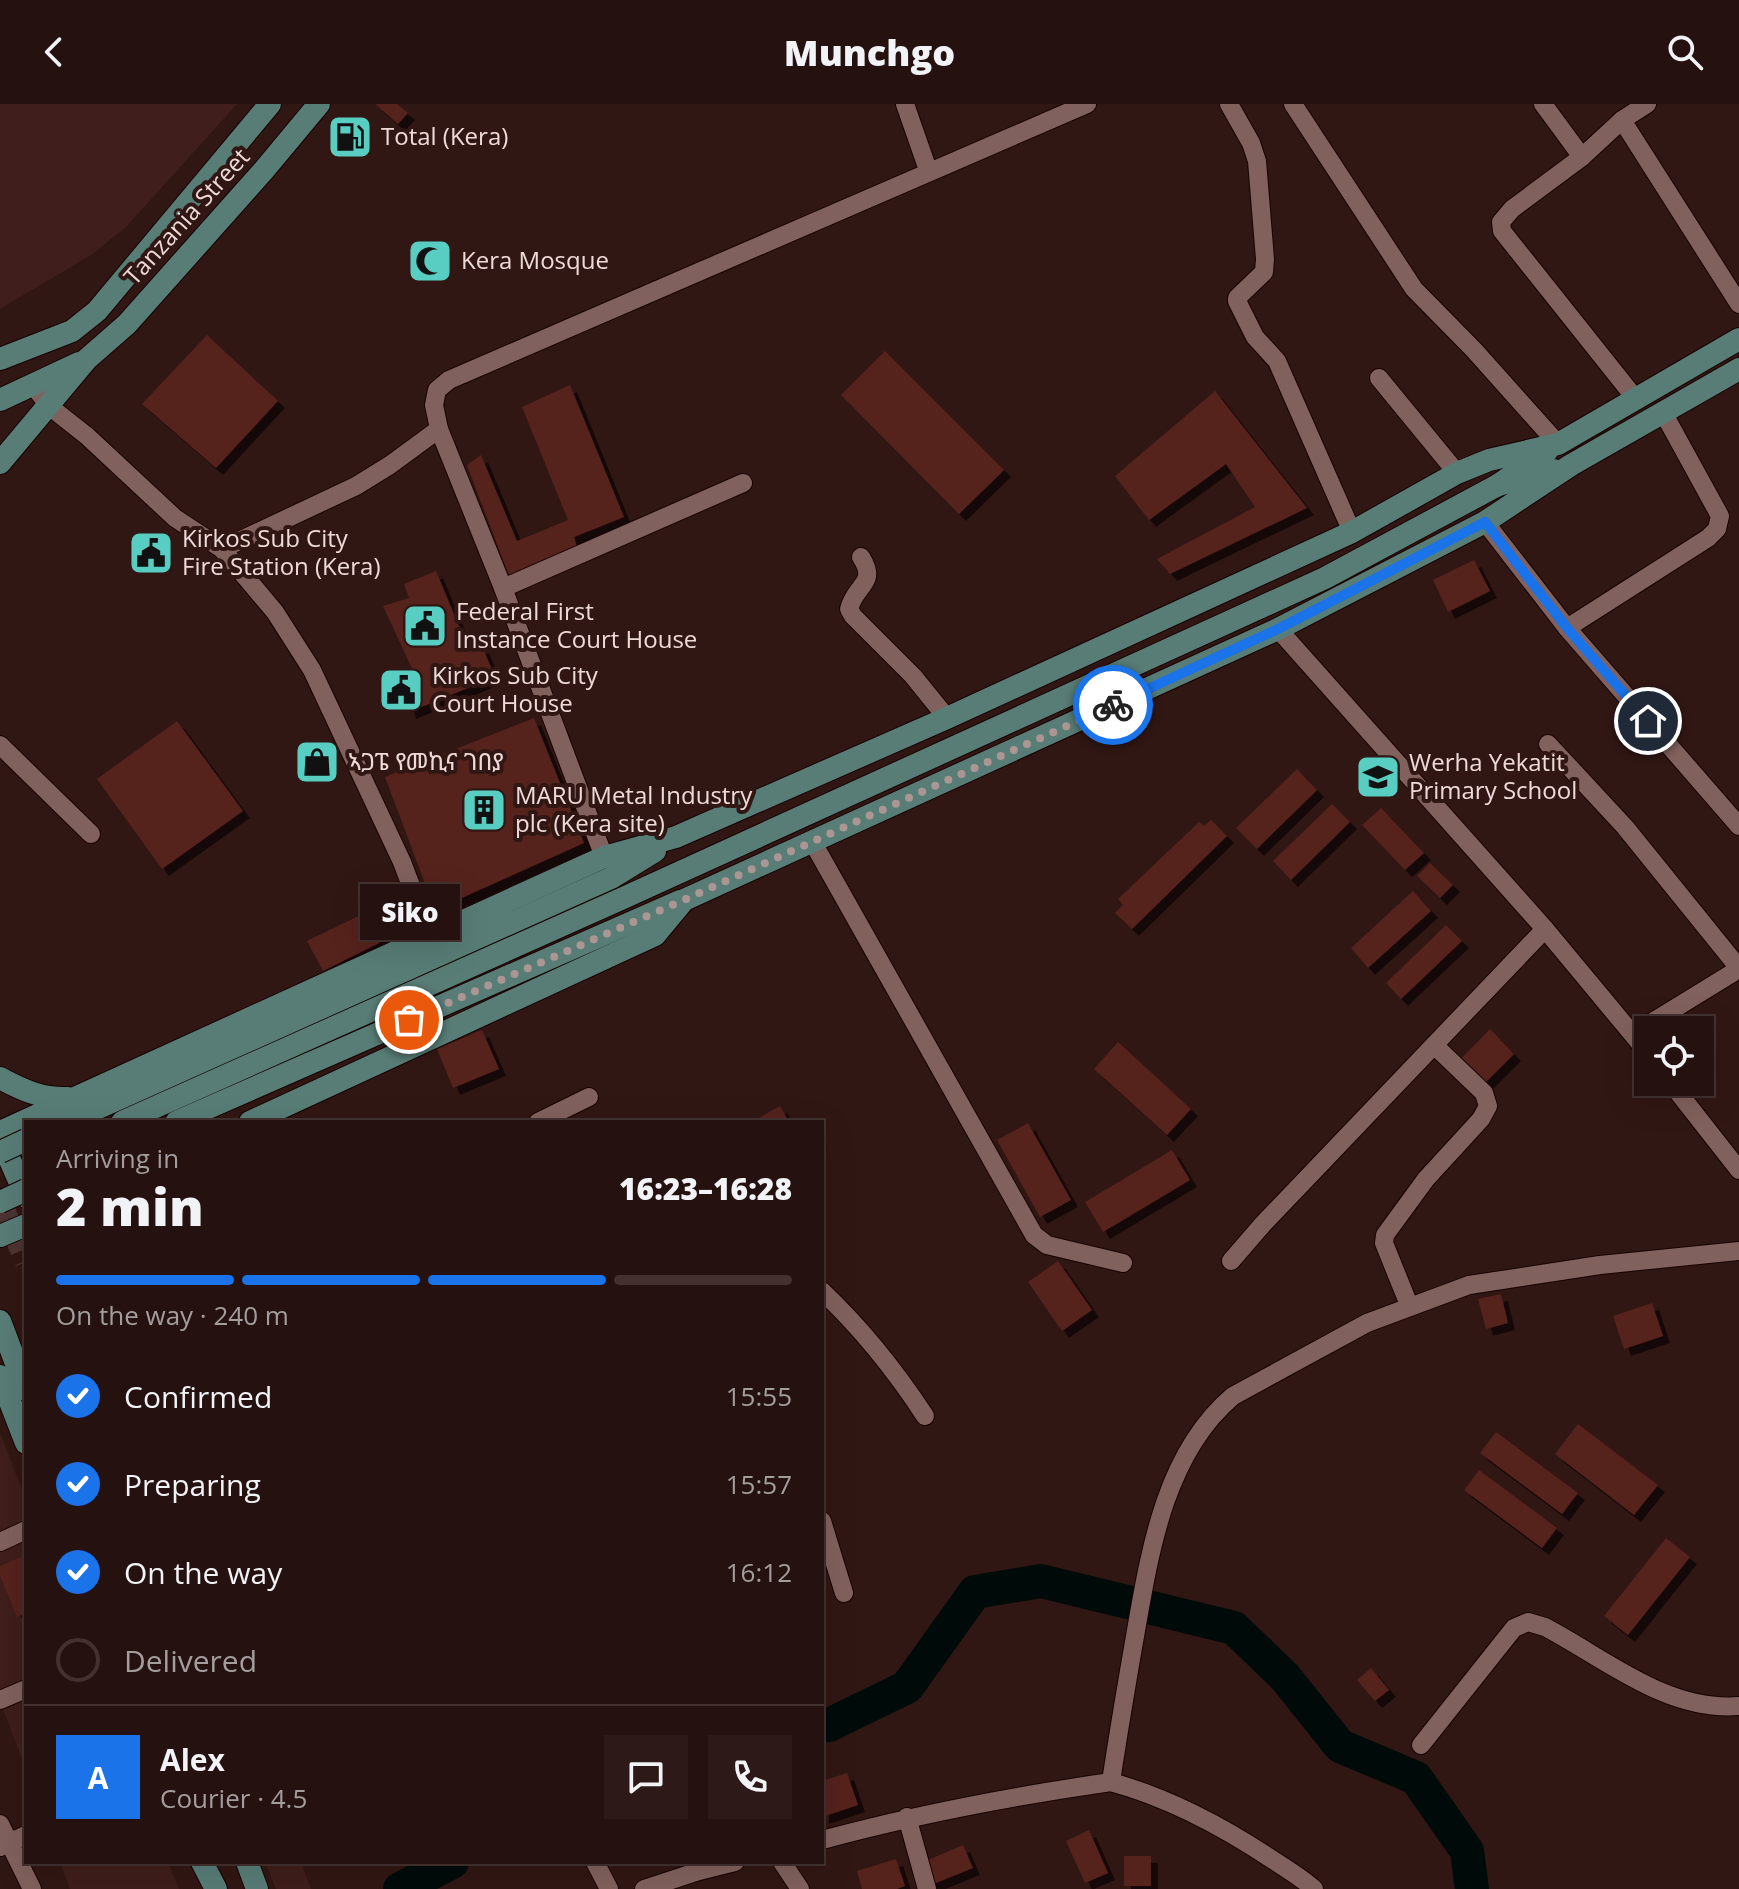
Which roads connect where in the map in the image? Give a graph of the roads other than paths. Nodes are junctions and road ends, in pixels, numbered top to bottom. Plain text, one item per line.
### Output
1 (271, 104) edge
2 (319, 104) edge
3 (905, 104) edge
4 (1087, 104) edge
5 (1229, 104) edge
6 (1293, 104) edge
7 (1543, 104) edge
8 (1647, 104) edge
9 (1622, 120) junction
10 (303, 124) junction
11 (1582, 157) junction
12 (928, 170) junction
13 (1739, 304) edge
14 (1739, 339) edge
15 (19, 352) edge
16 (87, 359) junction
17 (1739, 369) edge
18 (1379, 378) dead end
19 (34, 386) junction
20 (1635, 398) junction
21 (0, 400) edge
22 (49, 406) junction
23 (1664, 414) junction
24 (439, 429) junction
25 (1558, 444) junction
26 (0, 463) edge
27 (1571, 465) junction
28 (1457, 473) junction
29 (743, 483) dead end
30 (1498, 485) junction
31 (1485, 522) junction
32 (1352, 532) junction
33 (222, 549) junction
34 (861, 557) dead end
35 (503, 588) junction
36 (1567, 628) junction
37 (1278, 629) junction
38 (947, 718) junction
39 (1548, 744) dead end
40 (0, 745) edge
41 (1736, 815) edge
42 (91, 834) dead end
43 (676, 837) junction
44 (812, 841) junction
45 (604, 857) junction
46 (684, 900) junction
47 (1545, 929) junction
48 (430, 936) junction
49 (1739, 968) edge
50 (1633, 1034) joint
51 (1434, 1045) junction
52 (0, 1078) edge
53 (1681, 1096) edge
54 (589, 1097) dead end
55 (73, 1098) junction
56 (28, 1120) edge
57 (71, 1120) edge
58 (126, 1120) edge
59 (181, 1120) edge
60 (254, 1120) edge
61 (542, 1120) edge
62 (24, 1122) edge
63 (0, 1134) edge
64 (24, 1143) edge
65 (10, 1166) edge
66 (1739, 1170) edge
67 (24, 1191) edge
68 (24, 1193) edge
69 (0, 1202) edge
70 (24, 1226) edge
71 (0, 1236) edge
72 (1739, 1251) edge
73 (1231, 1261) dead end
74 (1123, 1263) dead end
75 (824, 1293) edge
76 (1409, 1305) junction
77 (0, 1321) edge
78 (0, 1377) edge
79 (24, 1385) edge
80 (925, 1416) dead end
81 (24, 1438) edge
82 (824, 1528) edge
83 (24, 1531) edge
84 (0, 1542) edge
85 (844, 1593) dead end
86 (24, 1690) edge
87 (0, 1700) edge
88 (1739, 1706) edge
89 (1421, 1745) dead end
90 (1111, 1782) junction
91 (907, 1817) junction
92 (0, 1824) edge
93 (824, 1839) edge
94 (12, 1842) edge
95 (205, 1864) edge
96 (248, 1864) edge
97 (596, 1864) edge
98 (727, 1864) edge
99 (783, 1864) edge
100 (32, 1889) edge
101 (217, 1889) edge
102 (257, 1889) edge
103 (609, 1889) edge
104 (644, 1889) edge
105 (800, 1889) edge
106 (927, 1889) edge
107 (1314, 1889) edge

1 - 10 main road
1 - 15 main road, Tanzania Street
2 - 10 main road, Tanzania Street
3 - 12 street
4 - 12 street
5 - 32 street
6 - 25 street
7 - 11 street
8 - 9 street
9 - 11 street
9 - 13 street
10 - 16 main road, Tanzania Street
11 - 20 street
12 - 24 street
14 - 20 main road
15 - 19 main road
16 - 19 main road
16 - 22 main road
17 - 23 main road
18 - 28 street
19 - 21 main road
19 - 22 street
20 - 25 main road
22 - 26 main road
22 - 33 street
23 - 27 main road
23 - 36 street
24 - 33 street
24 - 35 street
25 - 28 main road
25 - 30 main road
27 - 30 main road
27 - 31 main road
28 - 32 main road
29 - 35 street
30 - 58 main road
31 - 36 street
31 - 37 main road
32 - 38 main road
33 - 48 street
34 - 38 street
35 - 45 street
36 - 41 street
37 - 44 main road
37 - 47 street
38 - 43 main road
39 - 49 street
40 - 42 street
43 - 45 main road
43 - 57 main road
44 - 46 main road
44 - 74 street
45 - 48 main road
46 - 59 main road
46 - 60 main road
47 - 50 street
47 - 51 street
48 - 55 main road
49 - 50 street
51 - 73 street
51 - 76 street
52 - 55 main road
53 - 66 street
54 - 61 street
55 - 56 main road
62 - 63 main road
63 - 65 main road
64 - 65 main road, bridge
65 - 68 main road
67 - 69 main road, bridge
70 - 71 main road
72 - 76 street
75 - 80 street
76 - 90 street
77 - 79 main road
78 - 81 main road
82 - 85 street
83 - 84 street
86 - 87 street
88 - 89 street
90 - 91 street
90 - 107 street
91 - 93 street
91 - 106 street
92 - 94 street
94 - 100 street
95 - 101 main road
96 - 102 main road
97 - 103 street
98 - 104 street
99 - 105 street

